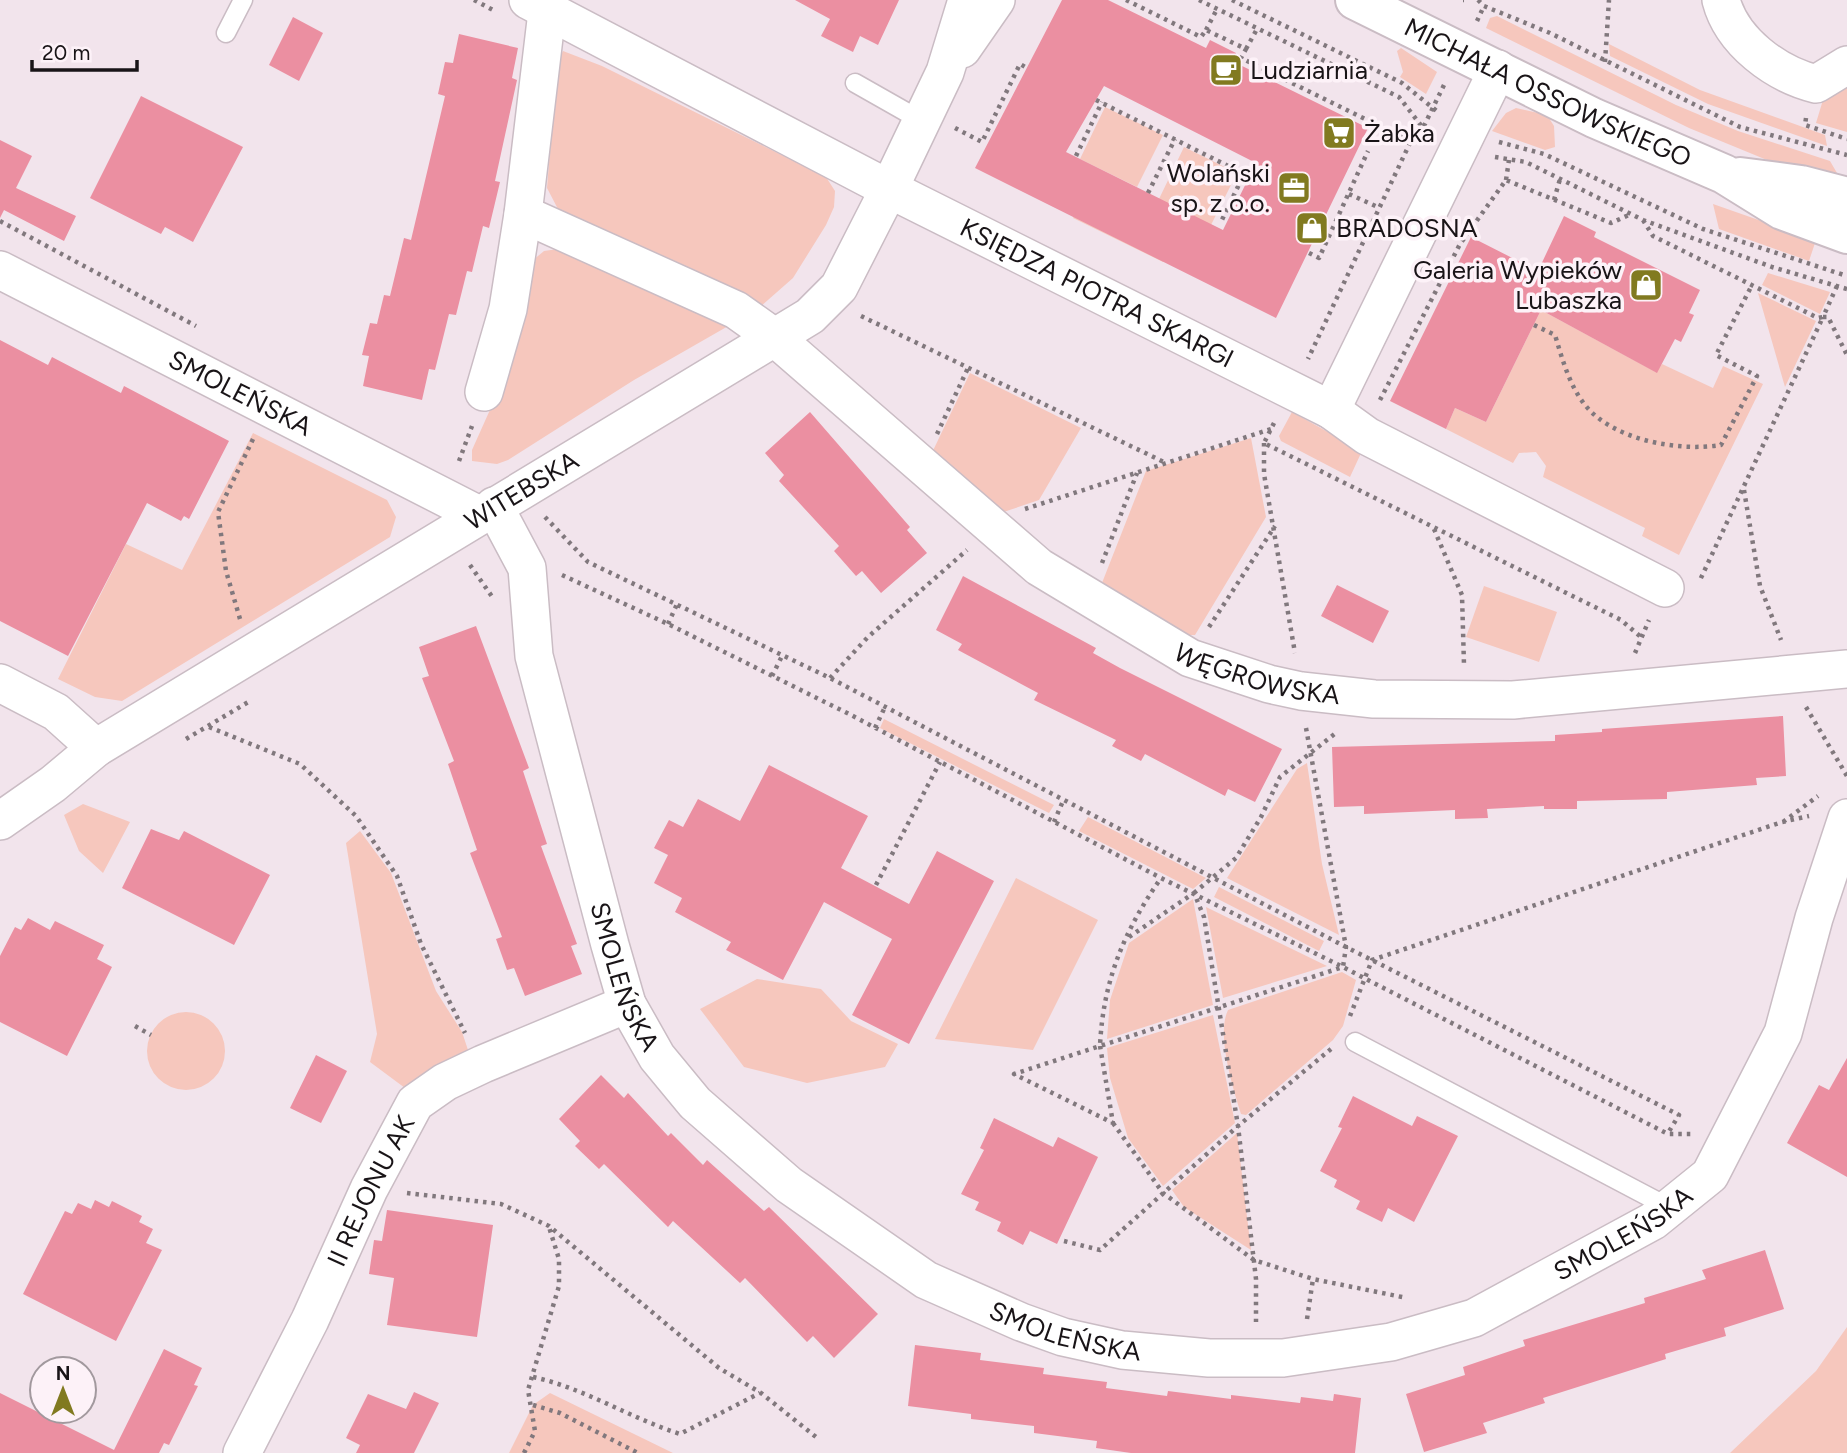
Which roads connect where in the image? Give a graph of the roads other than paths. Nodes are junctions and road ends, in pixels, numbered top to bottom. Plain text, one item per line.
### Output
1 (243, 0) edge
2 (967, 0) edge
3 (996, 0) edge
4 (1333, 0) edge
5 (1721, 0) edge
6 (1363, 5) edge
7 (537, 6) edge
8 (226, 33) dead end
9 (1847, 65) edge
10 (1498, 69) junction
11 (944, 72) junction
12 (855, 83) dead end
13 (937, 123) junction
14 (1724, 174) junction
15 (889, 189) junction
16 (1847, 197) edge
17 (523, 214) junction
18 (1847, 234) edge
19 (0, 270) edge
20 (774, 337) junction
21 (484, 392) dead end
22 (1337, 397) junction
23 (498, 504) junction
24 (1665, 587) road end
25 (1847, 669) edge
26 (0, 683) edge
27 (96, 748) junction
28 (1834, 816) edge
29 (0, 821) edge
30 (627, 1004) junction
31 (1350, 1035) road end
32 (1670, 1209) junction
33 (242, 1453) edge

1 - 8 lane
2 - 11 street, WITEBSKA
3 - 11 street, WITEBSKA
4 - 6 street, MICHAŁA OSSOWSKIEGO
5 - 9 street
6 - 10 street, MICHAŁA OSSOWSKIEGO
7 - 15 street, KSIĘDZA PIOTRA SKARGI
7 - 17 street
10 - 14 street, MICHAŁA OSSOWSKIEGO
10 - 22 street
11 - 13 street, WITEBSKA
12 - 13 lane
13 - 15 street, WITEBSKA
14 - 16 street, MICHAŁA OSSOWSKIEGO
14 - 18 street, MICHAŁA OSSOWSKIEGO
15 - 20 street, WITEBSKA
15 - 22 street, KSIĘDZA PIOTRA SKARGI
17 - 20 street, WĘGROWSKA
17 - 21 street
19 - 23 street, SMOLEŃSKA
20 - 23 street, WITEBSKA
20 - 25 street, WĘGROWSKA
22 - 24 street, KSIĘDZA PIOTRA SKARGI
23 - 27 street, WITEBSKA
23 - 30 street, SMOLEŃSKA
26 - 27 street
27 - 29 street, WITEBSKA
28 - 32 street, SMOLEŃSKA
30 - 32 street, SMOLEŃSKA
30 - 33 street, II REJONU AK
31 - 32 lane

